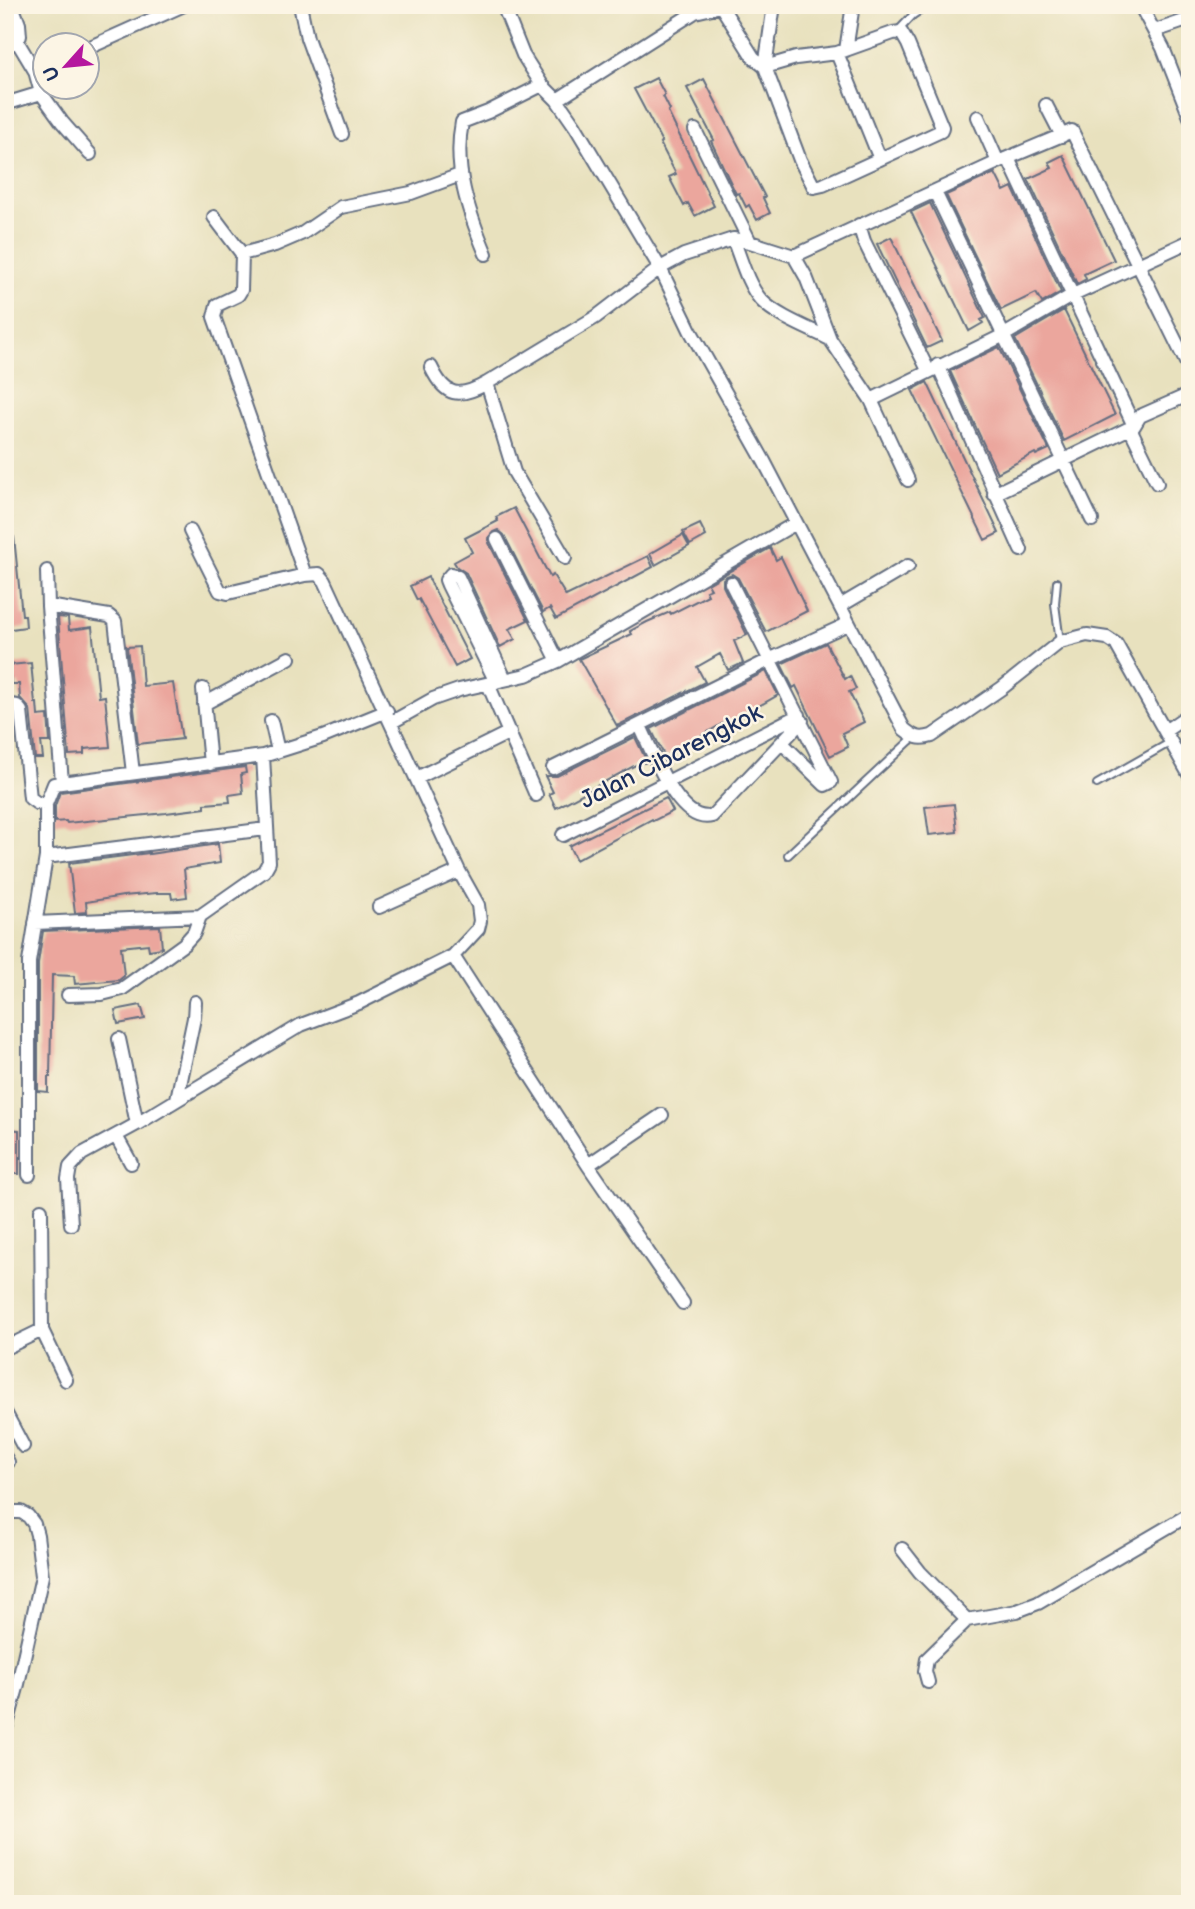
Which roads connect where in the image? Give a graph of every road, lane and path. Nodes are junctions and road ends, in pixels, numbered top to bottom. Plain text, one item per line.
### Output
1 (12, 5) edge
2 (184, 5) edge
3 (300, 5) edge
4 (503, 5) edge
5 (722, 5) edge
6 (774, 5) edge
7 (853, 5) edge
8 (928, 5) edge
9 (1140, 5) edge
10 (693, 9) edge
11 (1190, 19) edge
12 (897, 32) junction
13 (1155, 32) junction
14 (102, 42) edge
15 (11, 44) edge
16 (841, 52) junction
17 (32, 61) edge
18 (765, 67) junction
19 (542, 85) junction
20 (32, 96) edge
21 (557, 100) junction
22 (48, 102) edge
23 (5, 104) edge
24 (1046, 105) dead end
25 (978, 117) dead end
26 (1190, 117) edge
27 (695, 130) dead end
28 (342, 134) dead end
29 (1062, 136) junction
30 (90, 155) dead end
31 (880, 159) junction
32 (1003, 160) junction
33 (460, 175) junction
34 (935, 192) junction
35 (214, 217) dead end
36 (859, 225) junction
37 (733, 239) junction
38 (1190, 241) edge
39 (750, 242) junction
40 (242, 254) junction
41 (486, 254) dead end
42 (794, 256) junction
43 (1137, 264) junction
44 (660, 268) junction
45 (1072, 296) junction
46 (1004, 335) junction
47 (830, 339) junction
48 (430, 368) dead end
49 (933, 368) junction
50 (1190, 370) edge
51 (487, 383) junction
52 (1190, 394) edge
53 (871, 400) junction
54 (1132, 427) junction
55 (1063, 460) junction
56 (908, 480) dead end
57 (1157, 483) dead end
58 (994, 494) junction
59 (1092, 520) dead end
60 (796, 523) junction
61 (190, 531) dead end
62 (498, 539) dead end
63 (1021, 551) dead end
64 (565, 558) dead end
65 (908, 566) dead end
66 (47, 571) dead end
67 (305, 575) junction
68 (1056, 582) dead end
69 (731, 583) dead end
70 (48, 606) junction
71 (839, 606) junction
72 (848, 624) junction
73 (1060, 642) junction
74 (289, 658) dead end
75 (771, 659) junction
76 (558, 661) junction
77 (496, 682) junction
78 (203, 689) dead end
79 (5, 704) edge
80 (204, 704) junction
81 (1190, 714) edge
82 (389, 716) junction
83 (800, 718) junction
84 (271, 721) dead end
85 (640, 726) junction
86 (510, 732) junction
87 (1168, 736) junction
88 (914, 737) junction
89 (782, 743) junction
90 (278, 751) junction
91 (263, 756) junction
92 (210, 764) junction
93 (553, 768) dead end
94 (133, 773) junction
95 (1190, 776) edge
96 (417, 778) junction
97 (62, 782) junction
98 (668, 782) junction
99 (1097, 784) dead end
100 (536, 795) dead end
101 (46, 804) junction
102 (266, 829) junction
103 (563, 835) dead end
104 (788, 855) dead end
105 (46, 857) junction
106 (459, 872) junction
107 (379, 907) dead end
108 (200, 916) junction
109 (35, 923) junction
110 (453, 956) junction
111 (68, 995) dead end
112 (195, 1002) dead end
113 (119, 1039) dead end
114 (177, 1099) junction
115 (662, 1115) dead end
116 (137, 1124) junction
117 (116, 1136) junction
118 (131, 1163) dead end
119 (588, 1165) junction
120 (29, 1175) dead end
121 (41, 1210) dead end
122 (71, 1224) dead end
123 (682, 1303) dead end
124 (42, 1330) junction
125 (5, 1348) edge
126 (66, 1380) dead end
127 (5, 1412) edge
128 (23, 1446) dead end
129 (5, 1512) edge
130 (1190, 1514) edge
131 (902, 1549) dead end
132 (967, 1620) junction
133 (928, 1682) dead end
134 (5, 1732) edge

1 - 15 street
2 - 14 street
3 - 28 street
4 - 19 street
5 - 10 street
5 - 18 street
6 - 18 street
7 - 16 street
8 - 12 lane
9 - 13 street
10 - 21 street
11 - 13 street
12 - 16 street
12 - 31 street
13 - 26 street
15 - 17 street
16 - 18 street
16 - 31 street
18 - 31 street
19 - 21 street
19 - 33 street
20 - 23 street
21 - 44 street
22 - 30 street
24 - 29 street
25 - 32 street
27 - 39 street
29 - 32 street
29 - 43 street
32 - 34 street
32 - 45 street
33 - 40 street
33 - 41 street
34 - 36 street
34 - 46 street
35 - 40 street
36 - 42 street
36 - 49 street
37 - 39 street
37 - 44 street
37 - 47 street
38 - 43 street
39 - 42 street
40 - 67 street
42 - 47 street
43 - 45 street
43 - 50 street
44 - 51 street
44 - 60 street
45 - 46 street
45 - 54 street
46 - 49 street
46 - 55 street
47 - 53 street
48 - 51 street
49 - 53 street
49 - 58 street
51 - 64 street
52 - 54 street
53 - 56 street
54 - 55 street
54 - 57 street
55 - 58 street
55 - 59 street
58 - 63 street
60 - 71 street
60 - 76 street
61 - 67 street
62 - 76 street
65 - 71 street
66 - 70 street
67 - 82 street
68 - 73 lane
69 - 75 street
70 - 94 street
70 - 97 street
71 - 72 street
72 - 75 street
72 - 88 street
73 - 87 street
73 - 88 street
74 - 80 street
75 - 83 street
75 - 85 street
76 - 77 street
77 - 77 street
77 - 82 street
77 - 86 street
78 - 80 street
79 - 101 street
80 - 92 street
81 - 87 street
82 - 90 street
82 - 96 street
83 - 89 street
83 - 89 street
83 - 98 street, Jalan Cibarengkok
84 - 90 street
85 - 93 street
85 - 98 street
86 - 96 street
86 - 100 street
87 - 95 street
87 - 99 lane
88 - 104 lane
89 - 98 street
90 - 91 street
91 - 92 street
91 - 102 street
92 - 94 street
94 - 97 street
96 - 106 street
97 - 101 street
98 - 103 street, Jalan Cibarengkok
101 - 105 street
102 - 105 street
102 - 108 street
105 - 109 street
106 - 107 street
106 - 110 street
108 - 109 street
108 - 111 street
109 - 120 street
110 - 114 street
110 - 119 street
112 - 114 street
113 - 116 street
114 - 116 street
115 - 119 street
116 - 117 street
117 - 118 street
117 - 122 street
119 - 123 street
121 - 124 street
124 - 125 street
124 - 126 street
127 - 128 street
129 - 134 street
130 - 132 street
131 - 132 street
132 - 133 street

